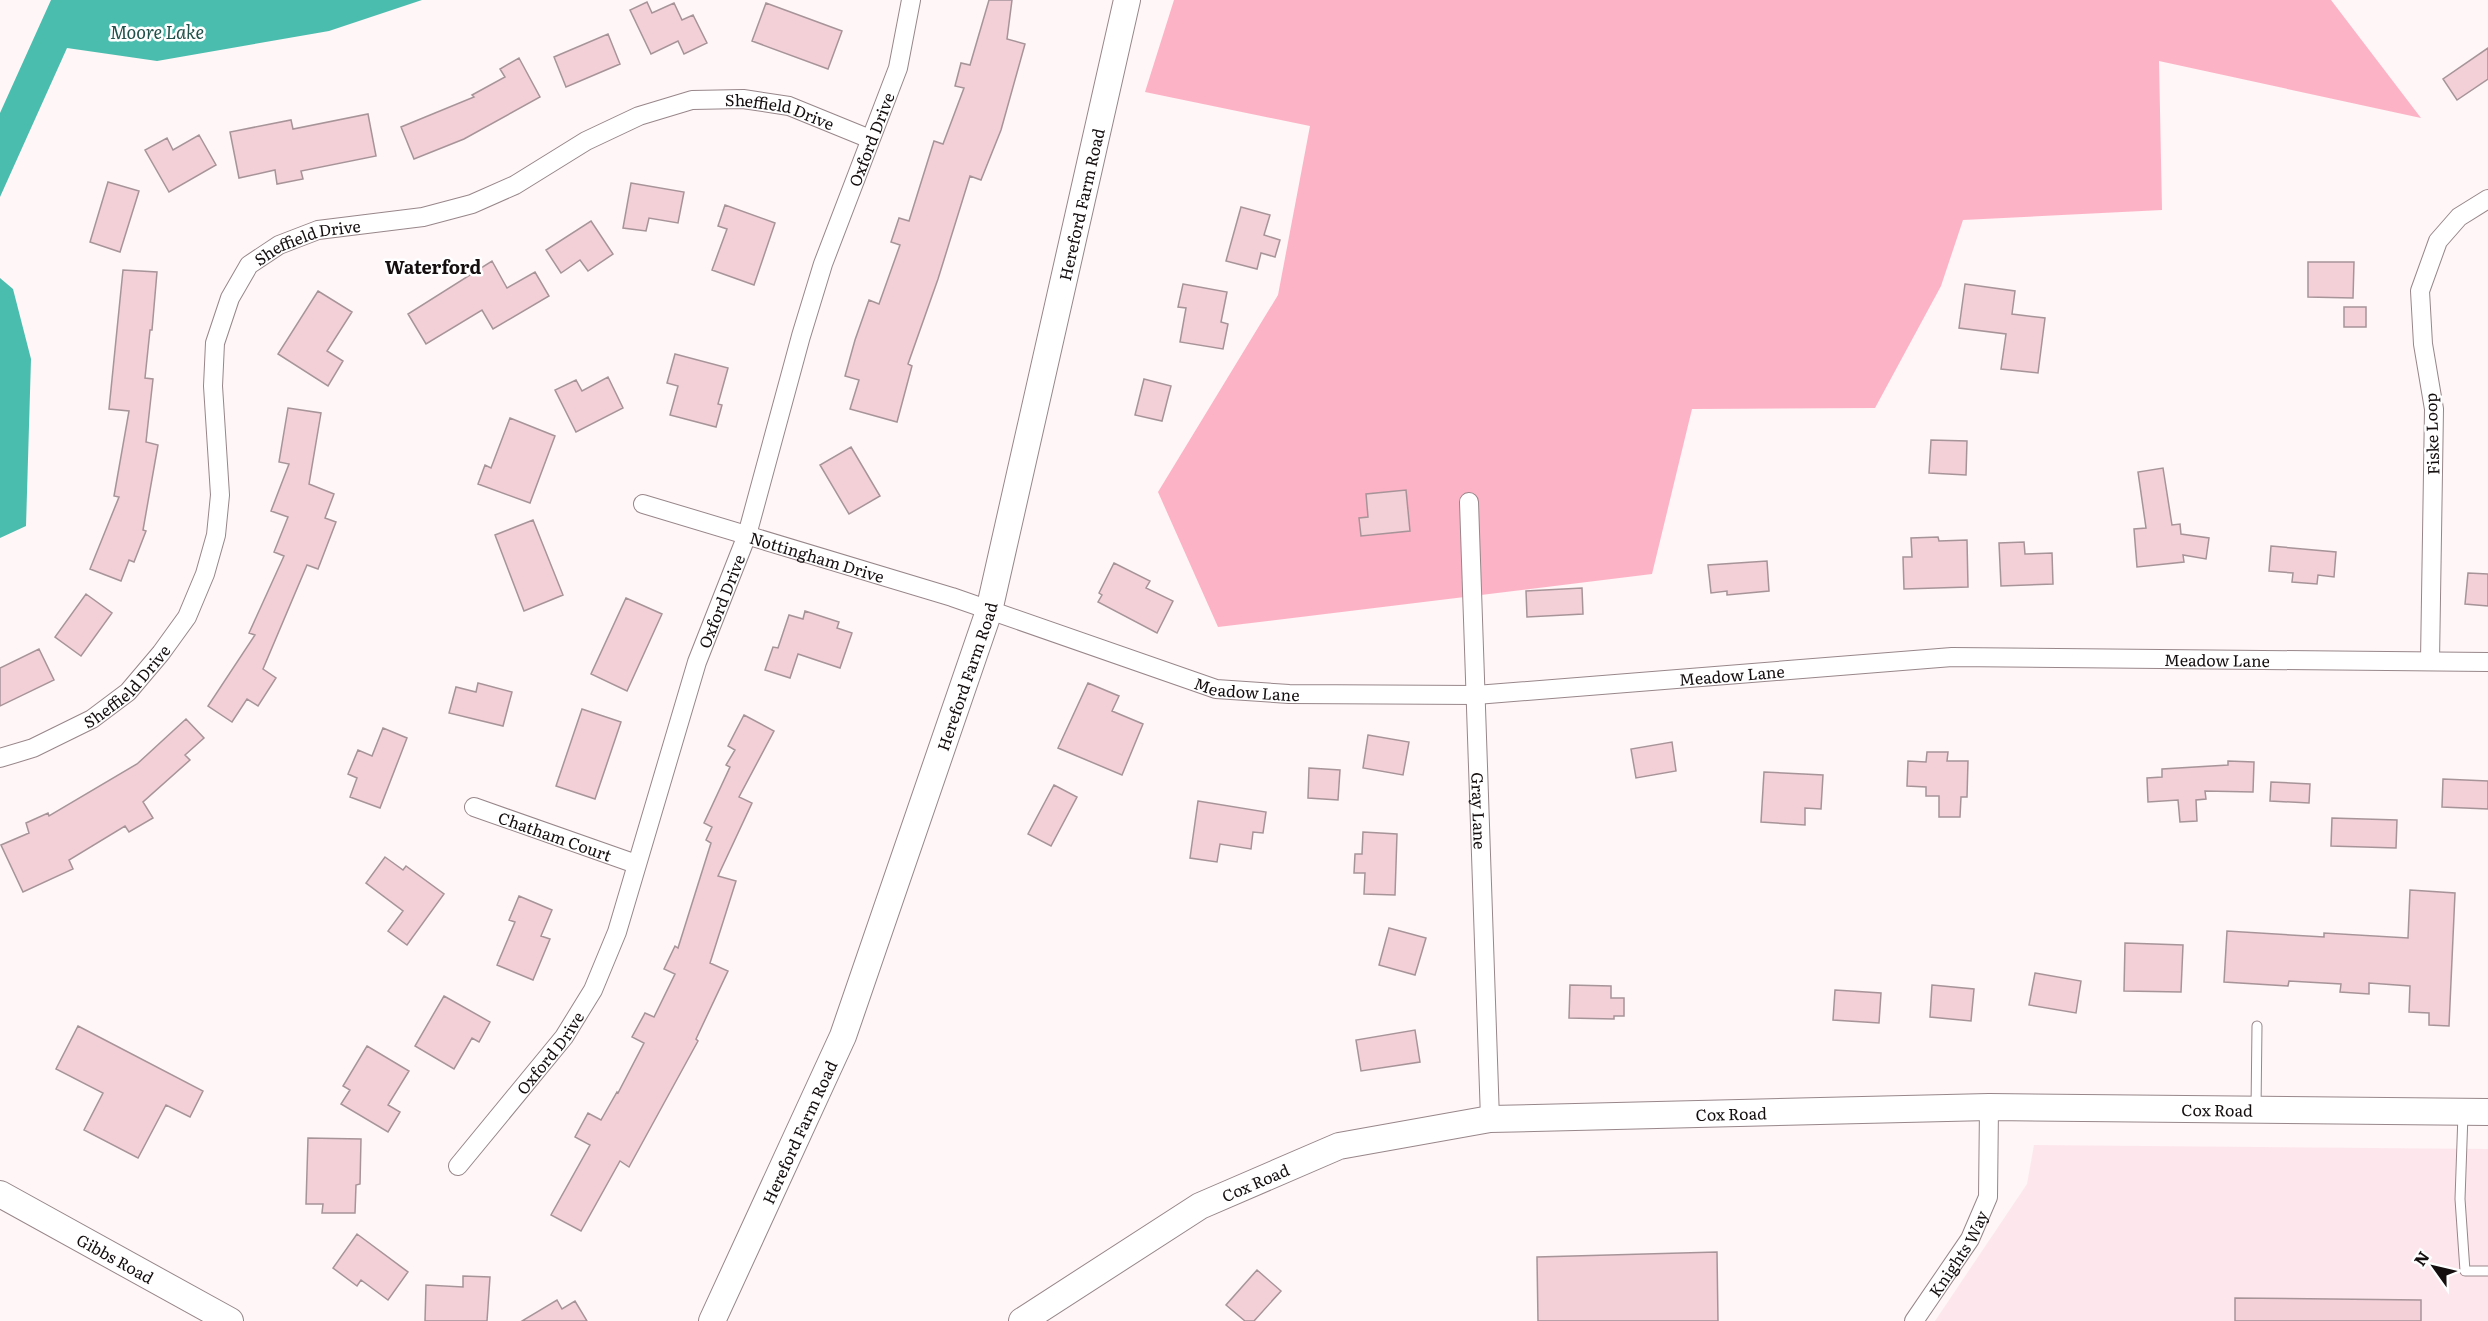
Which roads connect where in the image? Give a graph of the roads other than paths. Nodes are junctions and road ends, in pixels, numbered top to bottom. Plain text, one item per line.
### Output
1 (911, 0) edge
2 (1127, 0) edge
3 (870, 139) junction
4 (2488, 199) edge
5 (1469, 502) dead end
6 (643, 504) dead end
7 (747, 535) junction
8 (989, 611) junction
9 (2430, 661) junction
10 (2488, 662) edge
11 (1476, 695) junction
12 (0, 758) edge
13 (474, 807) dead end
14 (636, 864) junction
15 (2257, 1026) dead end
16 (1989, 1107) junction
17 (2256, 1109) junction
18 (2476, 1112) edge
19 (1490, 1119) junction
20 (458, 1166) dead end
21 (0, 1194) edge
22 (2488, 1271) edge
23 (230, 1321) edge
24 (711, 1321) edge
25 (1022, 1321) edge
26 (1914, 1321) edge

1 - 3 street, Oxford Drive
2 - 8 street, Hereford Farm Road
3 - 7 street, Oxford Drive
3 - 12 street, Sheffield Drive
4 - 9 street, Fiske Loop
5 - 11 street, Gray Lane
6 - 7 street, Nottingham Drive
7 - 8 street, Nottingham Drive
7 - 14 street, Oxford Drive
8 - 11 street, Meadow Lane
8 - 24 street, Hereford Farm Road
9 - 10 street, Meadow Lane
9 - 11 street, Meadow Lane
11 - 19 street, Gray Lane
13 - 14 street, Chatham Court
14 - 20 street, Oxford Drive
15 - 17 lane
16 - 17 street, Cox Road
16 - 19 street, Cox Road
16 - 26 street, Knights Way
17 - 18 street, Cox Road
18 - 22 lane
19 - 25 street, Cox Road
21 - 23 street, Gibbs Road

